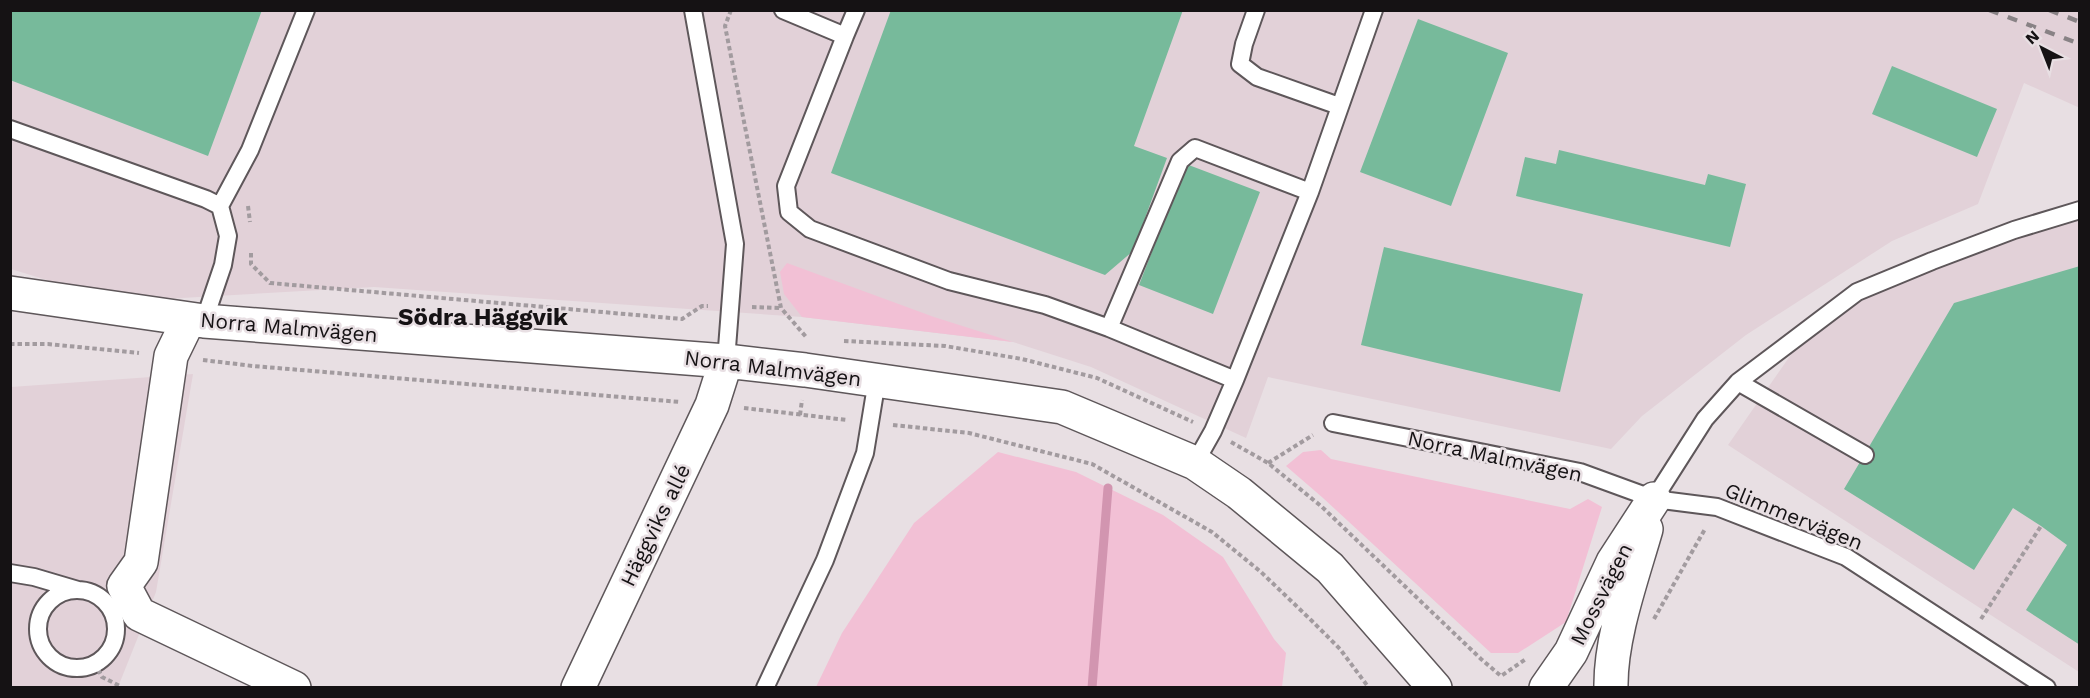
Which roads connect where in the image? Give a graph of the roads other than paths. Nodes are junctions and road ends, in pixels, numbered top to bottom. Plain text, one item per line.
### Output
1 (306, 10) edge
2 (693, 10) edge
3 (783, 10) edge
4 (856, 10) edge
5 (1256, 10) edge
6 (1374, 10) edge
7 (845, 36) junction
8 (1339, 106) junction
9 (10, 129) edge
10 (1310, 192) junction
11 (220, 207) junction
12 (2079, 210) edge
13 (10, 293) edge
14 (196, 320) junction
15 (1109, 328) junction
16 (726, 361) junction
17 (877, 380) junction
18 (1235, 380) junction
19 (1738, 382) junction
20 (1333, 423) road end
21 (1865, 454) dead end
22 (1195, 463) junction
23 (1654, 499) junction
24 (10, 573) edge
25 (79, 591) junction
26 (113, 593) junction
27 (283, 685) edge
28 (581, 686) edge
29 (765, 687) edge
30 (1435, 687) edge
31 (1546, 687) edge
32 (1611, 687) edge
33 (2047, 687) edge

1 - 11 lane
2 - 16 lane
3 - 7 lane
4 - 7 lane
5 - 8 lane
6 - 8 lane
7 - 15 lane
8 - 10 lane
9 - 11 lane
10 - 15 lane
10 - 18 lane
11 - 14 lane
12 - 19 lane, Mossvägen
13 - 14 street, Norra Malmvägen
14 - 16 street, Norra Malmvägen
14 - 26 street
15 - 18 lane
16 - 17 street, Norra Malmvägen
16 - 28 street, Häggviks allé
17 - 22 street, Norra Malmvägen
17 - 29 lane
18 - 22 lane
19 - 21 lane
19 - 23 lane, Mossvägen
20 - 23 lane, Norra Malmvägen
22 - 30 street, Norra Malmvägen
23 - 31 street, Mossvägen
23 - 32 street, Mossvägen
23 - 33 lane, Glimmervägen
24 - 25 lane
25 - 26 lane
25 - 26 lane
26 - 27 street

